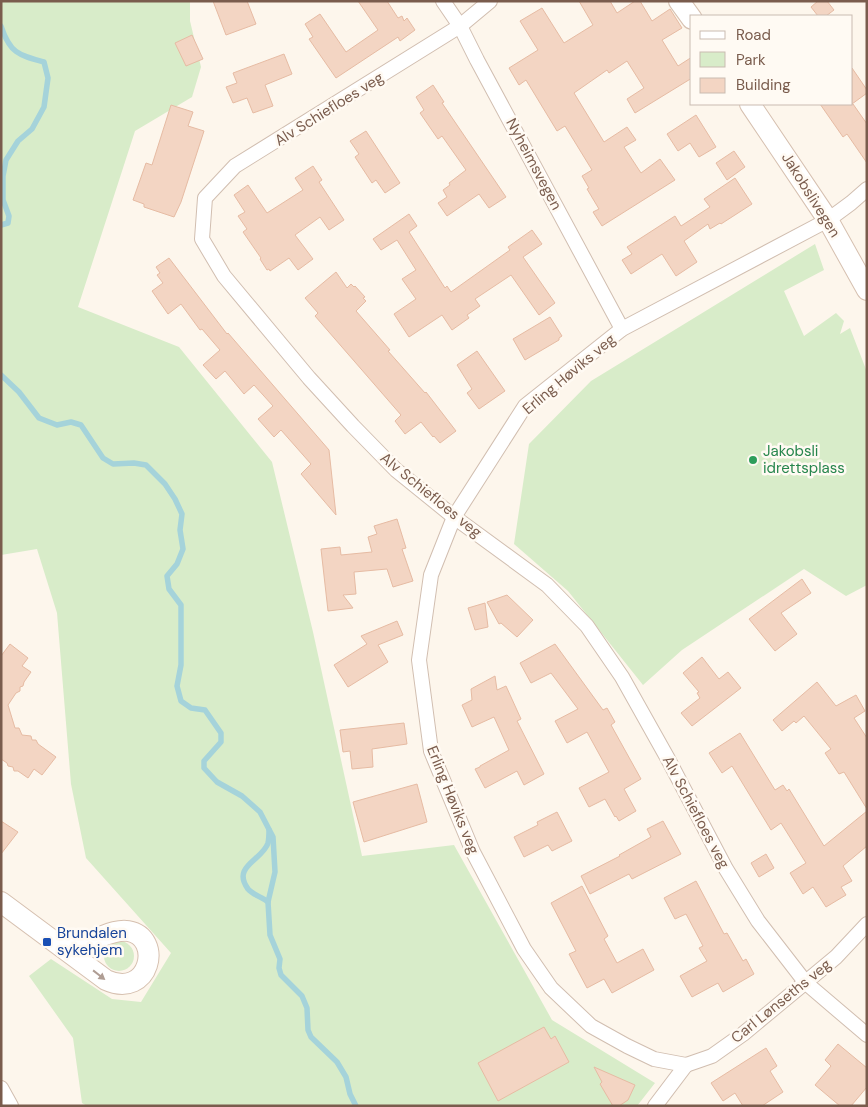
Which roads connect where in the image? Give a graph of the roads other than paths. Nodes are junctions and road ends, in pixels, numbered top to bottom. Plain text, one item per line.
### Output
1 (443, 1) edge
2 (490, 1) edge
3 (680, 1) edge
4 (690, 16) edge
5 (460, 26) junction
6 (751, 105) edge
7 (867, 189) edge
8 (828, 220) junction
9 (867, 290) edge
10 (622, 329) junction
11 (454, 517) junction
12 (1, 902) edge
13 (867, 924) edge
14 (60, 945) dead end
15 (806, 983) junction
16 (867, 1035) edge
17 (686, 1065) junction
18 (1, 1088) edge
19 (11, 1106) edge
20 (655, 1106) edge

1 - 5 street, Nyheimsvegen
2 - 5 street, Alv Schiefloes veg
3 - 4 street
5 - 10 street, Nyheimsvegen
5 - 11 street, Alv Schiefloes veg
6 - 8 street, Jakobslivegen
7 - 8 street, Erling Høviks veg
8 - 9 street, Jakobslivegen
8 - 10 street, Erling Høviks veg
10 - 11 street, Erling Høviks veg
11 - 15 street, Alv Schiefloes veg
11 - 17 street, Erling Høviks veg
12 - 14 street
13 - 15 street, Carl Lønseths veg
15 - 16 street, Alv Schiefloes veg
15 - 17 street, Carl Lønseths veg
17 - 20 street
18 - 19 street

